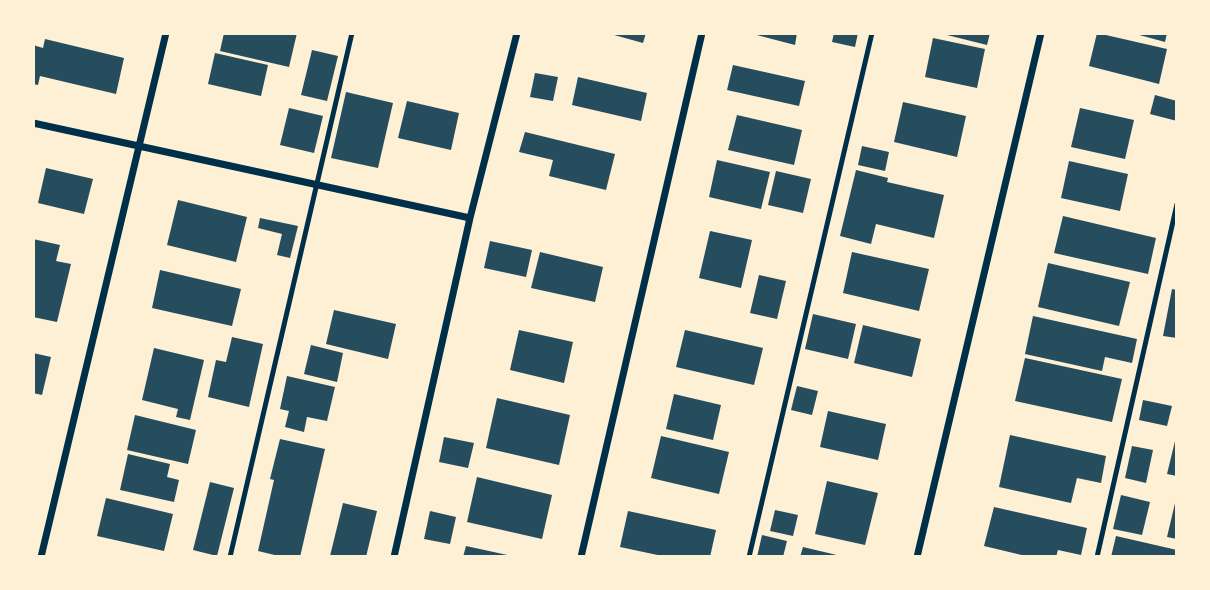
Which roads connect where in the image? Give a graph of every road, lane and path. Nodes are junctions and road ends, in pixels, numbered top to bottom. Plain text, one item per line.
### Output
1 (166, 33) edge
2 (352, 33) edge
3 (517, 33) edge
4 (702, 33) edge
5 (872, 33) edge
6 (1041, 33) edge
7 (33, 123) edge
8 (140, 146) junction
9 (316, 184) junction
10 (1177, 204) edge
11 (470, 218) junction
12 (38, 556) edge
13 (230, 557) edge
14 (394, 557) edge
15 (581, 557) edge
16 (749, 557) edge
17 (917, 557) edge
18 (1097, 557) edge

1 - 8 street
2 - 9 lane
3 - 11 street
4 - 15 street
5 - 16 lane
6 - 17 street
7 - 8 street
8 - 9 street
8 - 12 street
9 - 11 street
9 - 13 lane
10 - 18 lane
11 - 14 street

